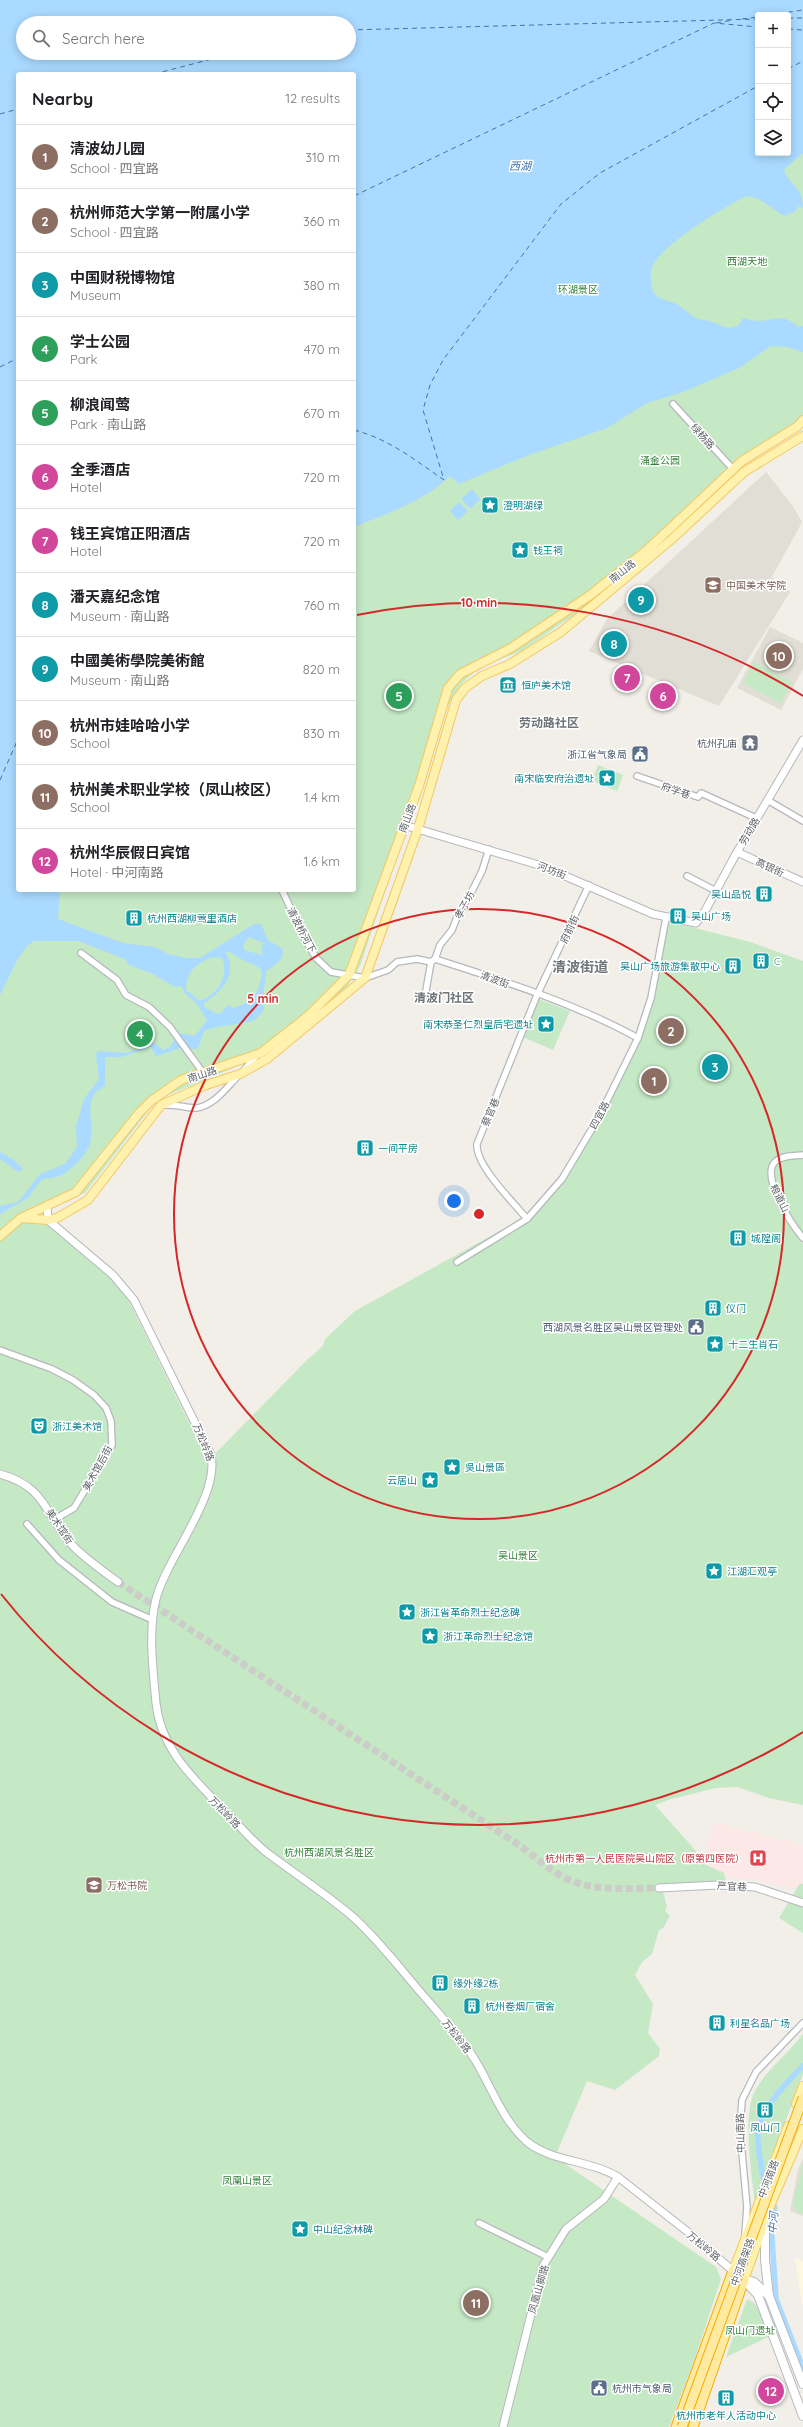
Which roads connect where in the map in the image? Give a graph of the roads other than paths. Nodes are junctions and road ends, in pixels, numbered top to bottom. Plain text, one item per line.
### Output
1 (673, 404) dead end
2 (803, 420) edge
3 (803, 436) edge
4 (733, 469) junction
5 (803, 740) edge
6 (637, 776) dead end
7 (768, 801) junction
8 (756, 818) junction
9 (803, 821) edge
10 (404, 825) junction
11 (418, 829) junction
12 (489, 849) junction
13 (737, 852) junction
14 (687, 876) dead end
15 (803, 882) edge
16 (589, 885) junction
17 (716, 891) junction
18 (283, 892) edge
19 (666, 918) junction
20 (696, 923) joint
21 (81, 953) dead end
22 (433, 960) junction
23 (349, 975) junction
24 (365, 978) junction
25 (537, 995) junction
26 (425, 996) dead end
27 (638, 1038) junction
28 (257, 1055) junction
29 (204, 1074) junction
30 (240, 1074) junction
31 (161, 1105) junction
32 (803, 1155) edge
33 (47, 1206) junction
34 (21, 1218) junction
35 (527, 1219) junction
36 (48, 1220) junction
37 (0, 1236) edge
38 (803, 1238) edge
39 (457, 1262) dead end
40 (0, 1350) edge
41 (0, 1474) edge
42 (55, 1519) junction
43 (27, 1524) dead end
44 (118, 1582) tunnel mouth
45 (153, 1620) junction
46 (659, 1888) tunnel mouth
47 (803, 1903) edge
48 (803, 2024) edge
49 (803, 2086) edge
50 (803, 2098) edge
51 (803, 2113) edge
52 (803, 2130) edge
53 (618, 2177) junction
54 (765, 2221) junction
55 (479, 2222) dead end
56 (744, 2241) junction
57 (548, 2257) junction
58 (733, 2271) junction
59 (744, 2280) junction
60 (768, 2296) junction
61 (803, 2384) edge
62 (803, 2416) edge
63 (503, 2427) edge
64 (676, 2427) edge
65 (682, 2427) edge
66 (687, 2427) edge
67 (693, 2427) edge

1 - 4 street, 绿杨路
2 - 4 main road, 南山路
3 - 11 main road, 南山路
4 - 10 main road, 南山路
5 - 7 street, 劳动路
6 - 8 street, 府学巷
7 - 8 street, 劳动路
7 - 9 street
8 - 13 street, 劳动路
10 - 11 street, 河坊街
10 - 23 main road, 南山路
11 - 12 street, 河坊街
11 - 24 main road, 南山路
12 - 16 street, 河坊街
12 - 22 street, 孝子坊
13 - 15 street, 高银街
13 - 17 street, 劳动路
14 - 17 street
16 - 19 street, 河坊街
16 - 25 street, 府前街
17 - 20 street, 劳动路
18 - 23 street, 清波桥河下
19 - 20 street, 河坊街
19 - 27 street, 四宜路
21 - 29 street
22 - 24 street, 清波街
22 - 25 street, 清波街
22 - 26 street, 孝子坊
23 - 24 street, 清波街
23 - 28 main road, 南山路
24 - 30 main road, 南山路
25 - 27 street, 清波街
25 - 35 street, 蔡官巷
27 - 35 street, 四宜路
28 - 29 main road, 南山路
28 - 30 street
29 - 33 main road, 南山路
30 - 31 main road, 南山路
30 - 31 street
31 - 36 main road, 南山路
32 - 38 street, 粮道山
33 - 34 main road, 南山路
33 - 36 street
34 - 36 main road, 南山路
34 - 37 main road, 南山路
35 - 39 street, 四宜路
36 - 45 street, 万松岭路
40 - 42 street, 美术馆后街
41 - 42 street, 美术馆街
42 - 44 street, 美术馆街
43 - 45 street
45 - 53 street, 万松岭路
46 - 47 street, 严官巷
48 - 56 street, 中山南路
49 - 56 main road, 中河南路
50 - 65 highway, 中河高架路, bridge
51 - 66 highway, 中河高架路, bridge
52 - 54 main road, 中河南路
53 - 57 street, 凤凰山脚路
53 - 58 street, 万松岭路
54 - 59 main road, 中河南路
54 - 60 main road, 中河南路
55 - 57 street
56 - 58 main road, 中河南路
57 - 63 street, 凤凰山脚路
58 - 59 main road
58 - 64 highway
59 - 60 main road
59 - 62 main road
59 - 67 highway
60 - 61 main road, 中河南路

